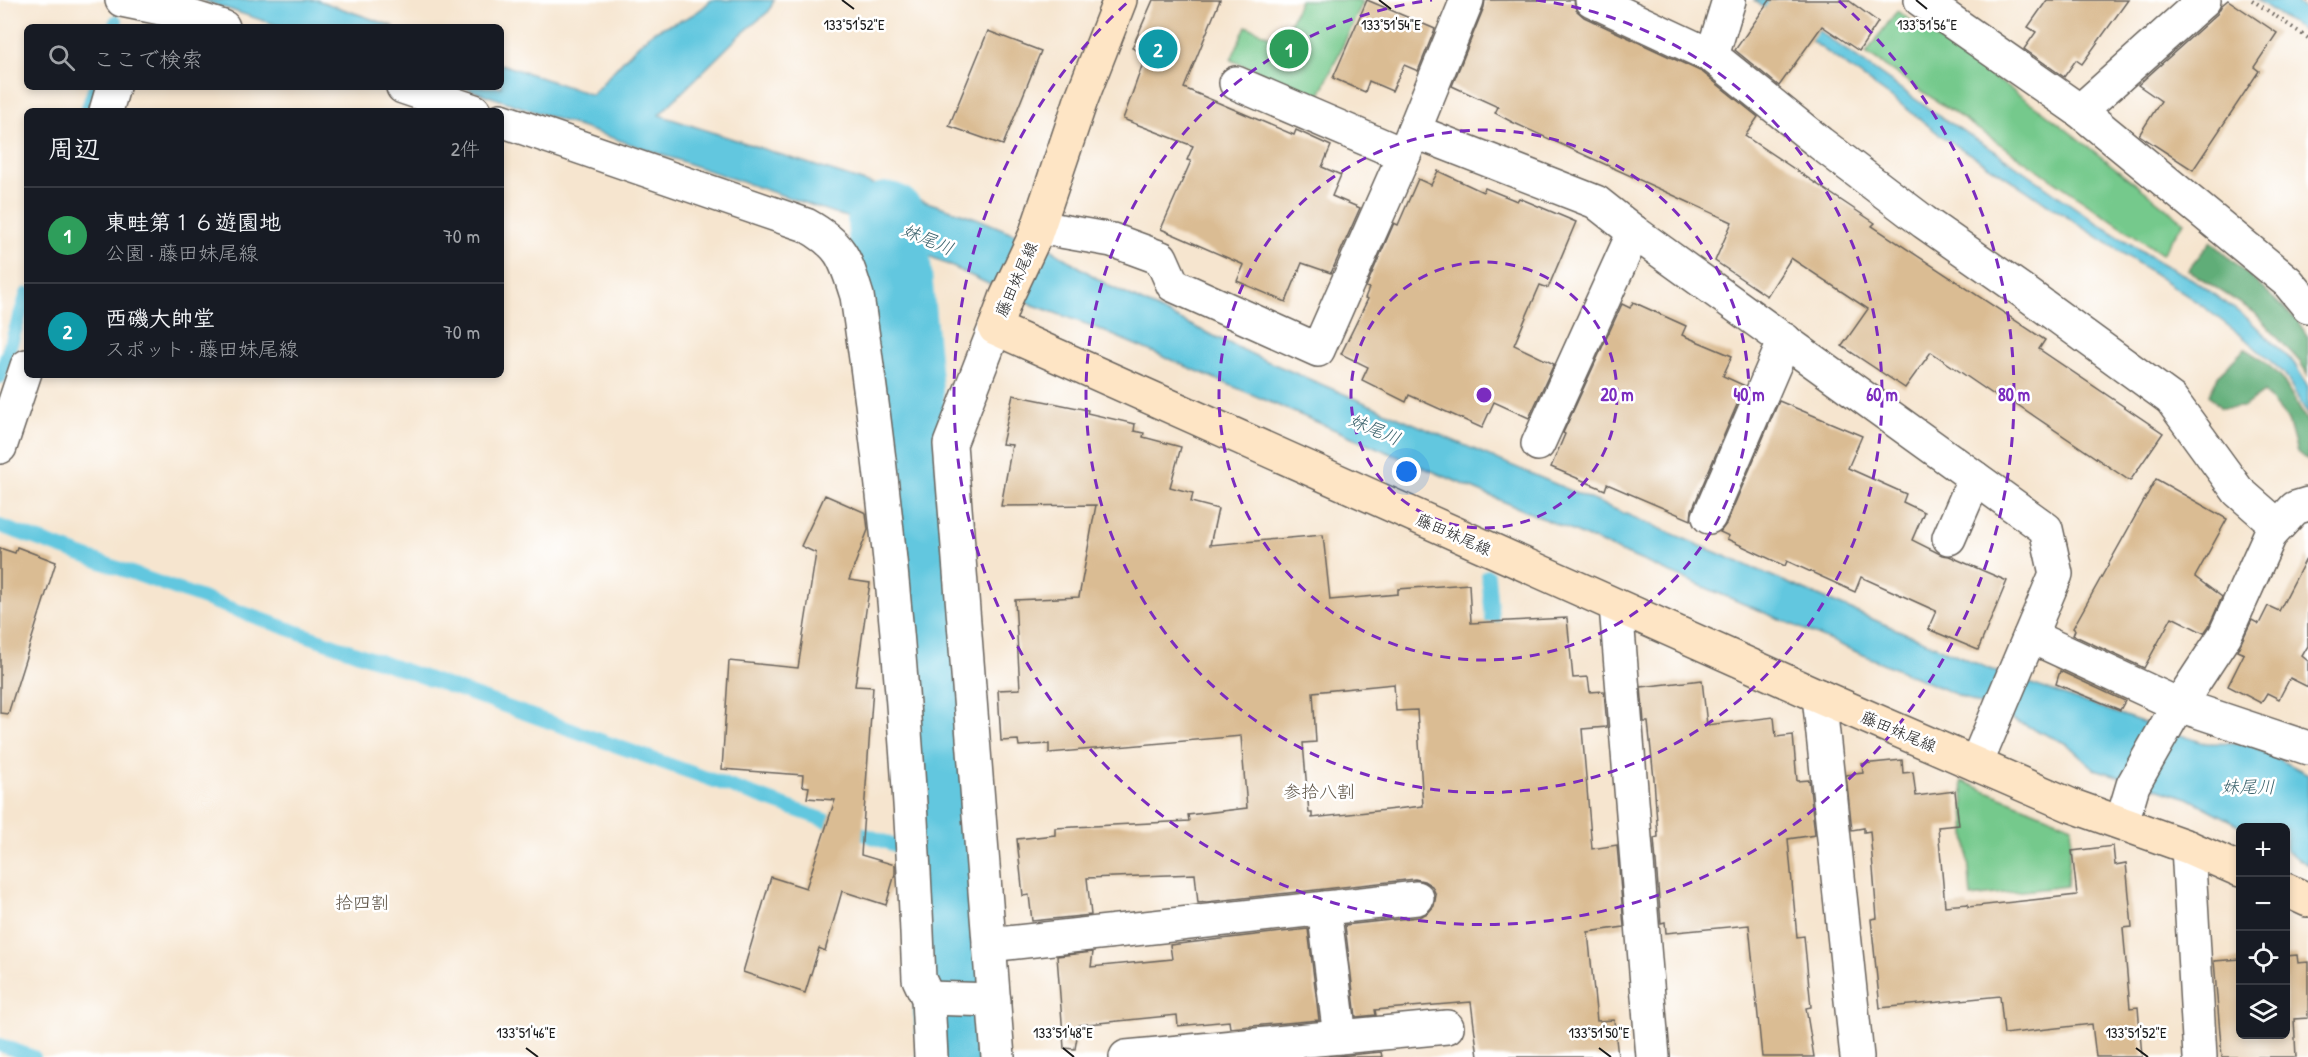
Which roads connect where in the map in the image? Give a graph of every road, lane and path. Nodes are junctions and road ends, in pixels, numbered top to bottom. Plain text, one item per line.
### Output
1 (1120, 0) edge
2 (1467, 0) edge
3 (1592, 0) edge
4 (1729, 0) edge
5 (1921, 0) edge
6 (2204, 0) edge
7 (2252, 0) edge
8 (133, 11) edge
9 (214, 24) edge
10 (2308, 38) edge
11 (1712, 56) junction
12 (1236, 83) dead end
13 (112, 90) edge
14 (413, 90) edge
15 (107, 108) edge
16 (465, 108) edge
17 (2080, 111) junction
18 (504, 121) edge
19 (1409, 143) junction
20 (1037, 232) junction
21 (1634, 232) junction
22 (2308, 306) edge
23 (995, 328) junction
24 (1785, 340) junction
25 (24, 375) edge
26 (1538, 444) dead end
27 (0, 447) edge
28 (1975, 478) junction
29 (2308, 504) edge
30 (1709, 517) dead end
31 (2278, 526) junction
32 (1949, 538) dead end
33 (1616, 606) junction
34 (2024, 650) junction
35 (1819, 696) junction
36 (2177, 708) junction
37 (2308, 748) edge
38 (1976, 764) junction
39 (2122, 822) junction
40 (2187, 847) junction
41 (2236, 868) edge
42 (2290, 892) edge
43 (1417, 898) dead end
44 (2308, 900) edge
45 (1324, 908) junction
46 (989, 945) junction
47 (932, 998) junction
48 (984, 1000) junction
49 (1447, 1027) dead end
50 (1340, 1037) junction
51 (931, 1057) edge
52 (998, 1057) edge
53 (1126, 1057) edge
54 (1653, 1057) edge
55 (1857, 1057) edge
56 (2200, 1057) edge

1 - 20 main road, 藤田妹尾線
2 - 19 street
3 - 11 street
4 - 11 street
5 - 17 street
6 - 17 street
7 - 10 path
8 - 9 street
11 - 31 street
12 - 19 street
13 - 15 street
14 - 16 street
17 - 22 street
18 - 47 street
19 - 20 street
19 - 21 street
20 - 23 main road, 藤田妹尾線
21 - 24 street
21 - 26 street
23 - 33 main road, 藤田妹尾線
23 - 46 street
24 - 28 street
24 - 30 street
25 - 27 street
28 - 32 street
28 - 34 street
29 - 31 street
31 - 36 street
33 - 35 main road, 藤田妹尾線
33 - 54 street
34 - 36 street
34 - 38 street
35 - 38 main road, 藤田妹尾線
35 - 55 street
36 - 37 street
36 - 39 street
38 - 39 main road, 藤田妹尾線
39 - 40 main road, 藤田妹尾線
40 - 41 main road, 藤田妹尾線
40 - 56 street
42 - 44 main road
43 - 45 street
45 - 46 street
45 - 50 street
46 - 48 street
47 - 48 street
47 - 51 street
48 - 52 street
49 - 50 street
50 - 53 street

